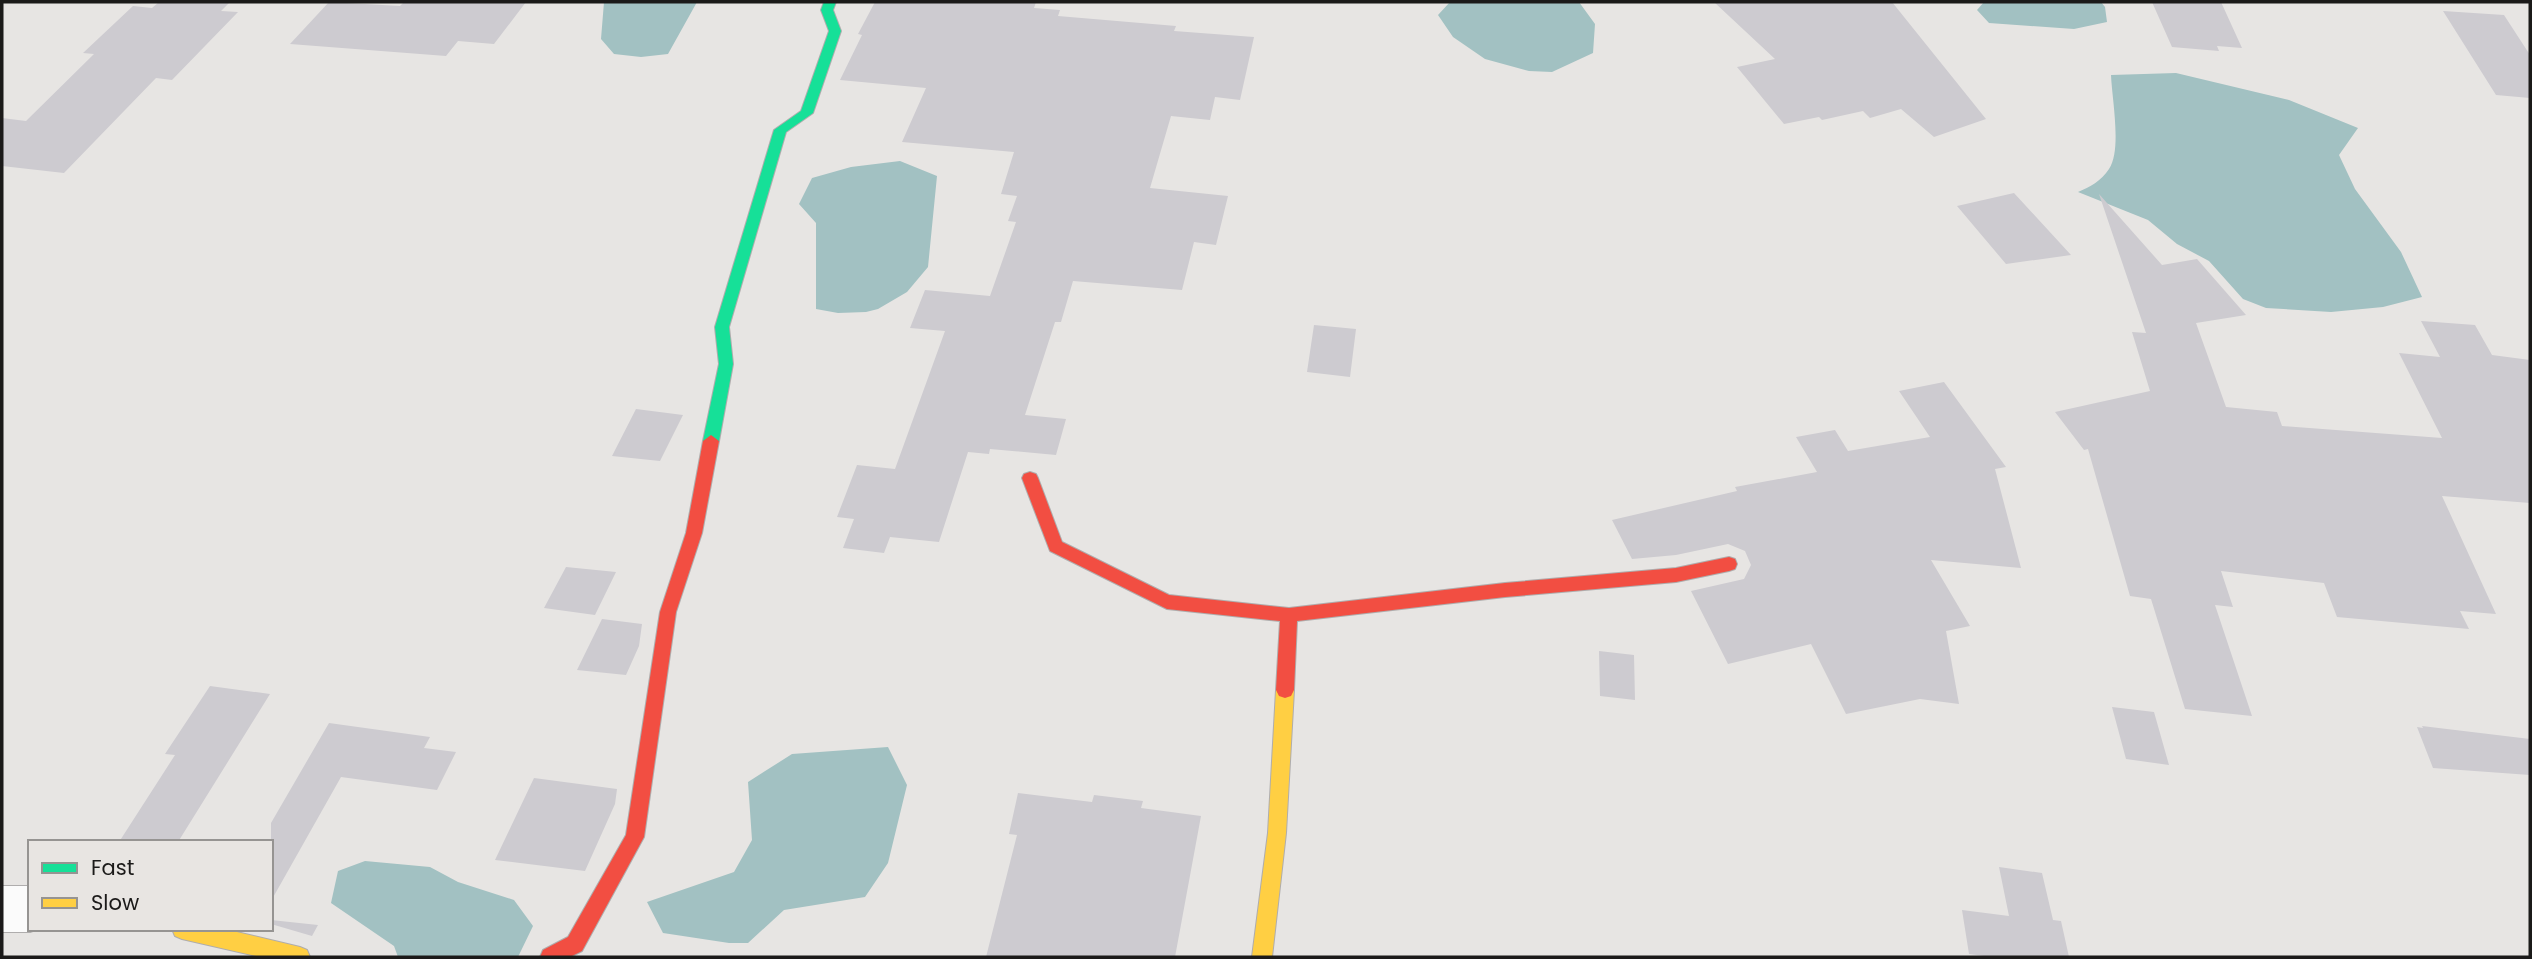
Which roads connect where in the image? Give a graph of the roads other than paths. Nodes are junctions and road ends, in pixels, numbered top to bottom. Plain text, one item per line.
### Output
1 (830, 2) edge
2 (1030, 478) dead end
3 (1729, 564) dead end
4 (1289, 615) junction
5 (2, 909) edge
6 (28, 909) edge
7 (190, 931) edge
8 (300, 957) edge
9 (550, 957) edge
10 (1262, 957) edge

1 - 9 street
2 - 4 street
3 - 4 street
4 - 10 street
5 - 6 street
7 - 8 street

